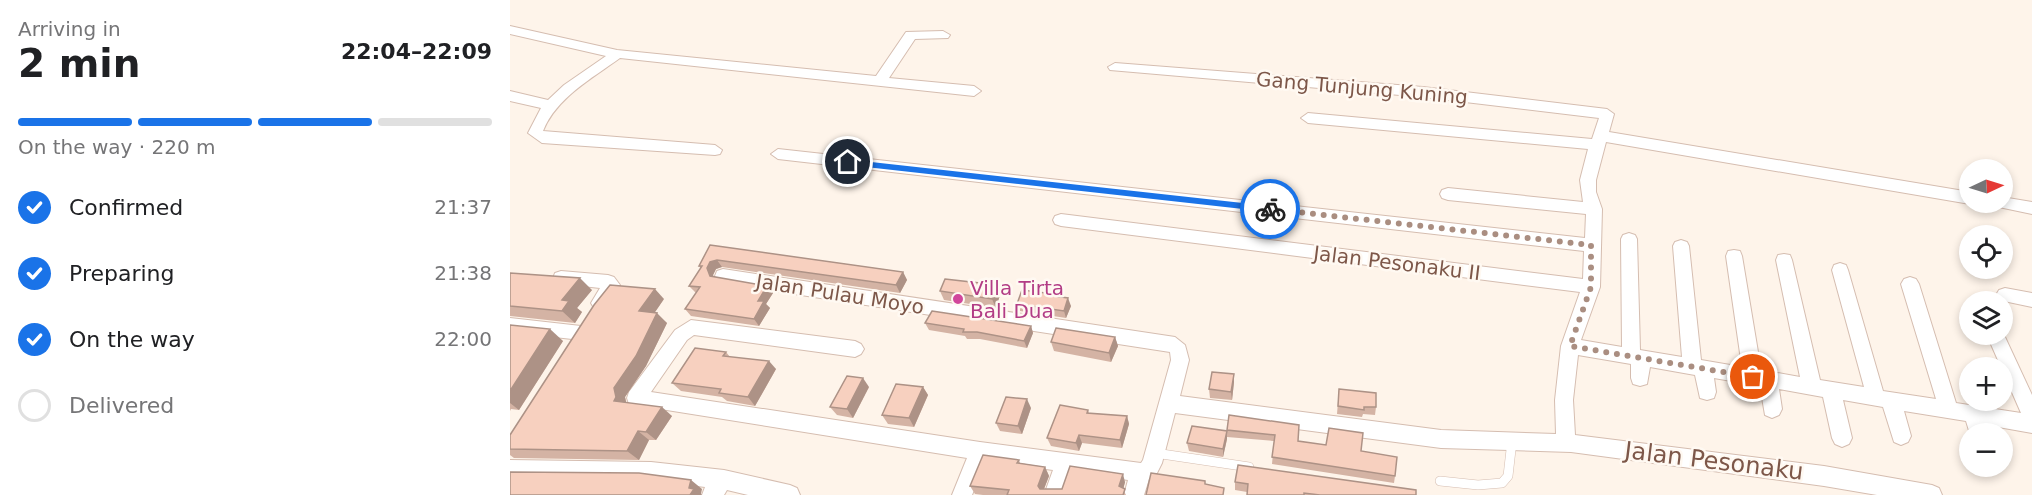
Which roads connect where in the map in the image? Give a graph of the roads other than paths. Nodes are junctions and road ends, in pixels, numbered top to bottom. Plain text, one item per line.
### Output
1 (510, 30) edge
2 (943, 35) dead end
3 (617, 54) junction
4 (1116, 67) dead end
5 (880, 81) junction
6 (974, 91) dead end
7 (510, 96) edge
8 (549, 105) junction
9 (1308, 117) dead end
10 (1599, 141) junction
11 (715, 150) dead end
12 (778, 154) dead end
13 (1448, 194) dead end
14 (1959, 196) edge
15 (2013, 204) edge
16 (2032, 208) edge
17 (1594, 209) junction
18 (1061, 220) dead end
19 (1629, 240) dead end
20 (1591, 245) junction
21 (1682, 246) dead end
22 (1734, 256) dead end
23 (1784, 260) dead end
24 (1840, 270) dead end
25 (723, 276) edge
26 (546, 277) edge
27 (1910, 284) dead end
28 (1591, 287) junction
29 (2013, 296) edge
30 (2032, 300) edge
31 (510, 325) edge
32 (580, 333) junction
33 (2000, 345) edge
34 (1570, 346) junction
35 (855, 349) dead end
36 (568, 353) edge
37 (1636, 357) junction
38 (1698, 367) junction
39 (1640, 378) dead end
40 (1760, 378) junction
41 (1821, 389) junction
42 (1707, 392) dead end
43 (1883, 399) junction
44 (1167, 403) junction
45 (1772, 409) dead end
46 (1949, 410) junction
47 (1973, 414) junction
48 (2032, 417) edge
49 (1976, 423) edge
50 (2032, 424) edge
51 (1901, 436) dead end
52 (1842, 438) dead end
53 (1512, 441) junction
54 (1566, 442) junction
55 (980, 450) junction
56 (1154, 453) junction
57 (1066, 461) junction
58 (510, 469) edge
59 (1256, 469) edge
60 (1141, 472) junction
61 (1440, 481) dead end
62 (790, 495) edge
63 (962, 495) edge
64 (1054, 495) edge
65 (1134, 495) edge
66 (1932, 495) edge

1 - 3 street
2 - 5 street
3 - 5 street
3 - 8 street
4 - 10 street, Gang Tunjung Kuning
5 - 6 street
7 - 8 street
8 - 11 street
9 - 10 street
10 - 14 street
10 - 17 street
12 - 20 street
13 - 17 street
15 - 16 street
17 - 20 street
18 - 28 street, Jalan Pesonaku II
19 - 37 street
20 - 28 street
21 - 38 street
22 - 40 street
23 - 41 street
24 - 43 street
25 - 44 street, Jalan Pulau Moyo
26 - 32 street
27 - 46 street
28 - 34 street
29 - 30 street
31 - 32 street
32 - 36 street
33 - 48 street
34 - 37 street
34 - 54 street
35 - 55 street
37 - 38 street
37 - 39 street
38 - 40 street
38 - 42 street
40 - 41 street
40 - 45 street
41 - 43 street
41 - 52 street
43 - 46 street
43 - 51 street
44 - 53 street, Jalan Pesonaku
44 - 56 street, Jalan Pulau Moyo
46 - 47 street
47 - 49 street
47 - 50 street
53 - 54 street, Jalan Pesonaku
53 - 61 lane
54 - 66 street, Jalan Pesonaku
55 - 57 street
55 - 63 street
56 - 59 lane
56 - 60 street, Jalan Pulau Moyo
57 - 60 street
57 - 64 street
58 - 62 street
60 - 65 street

